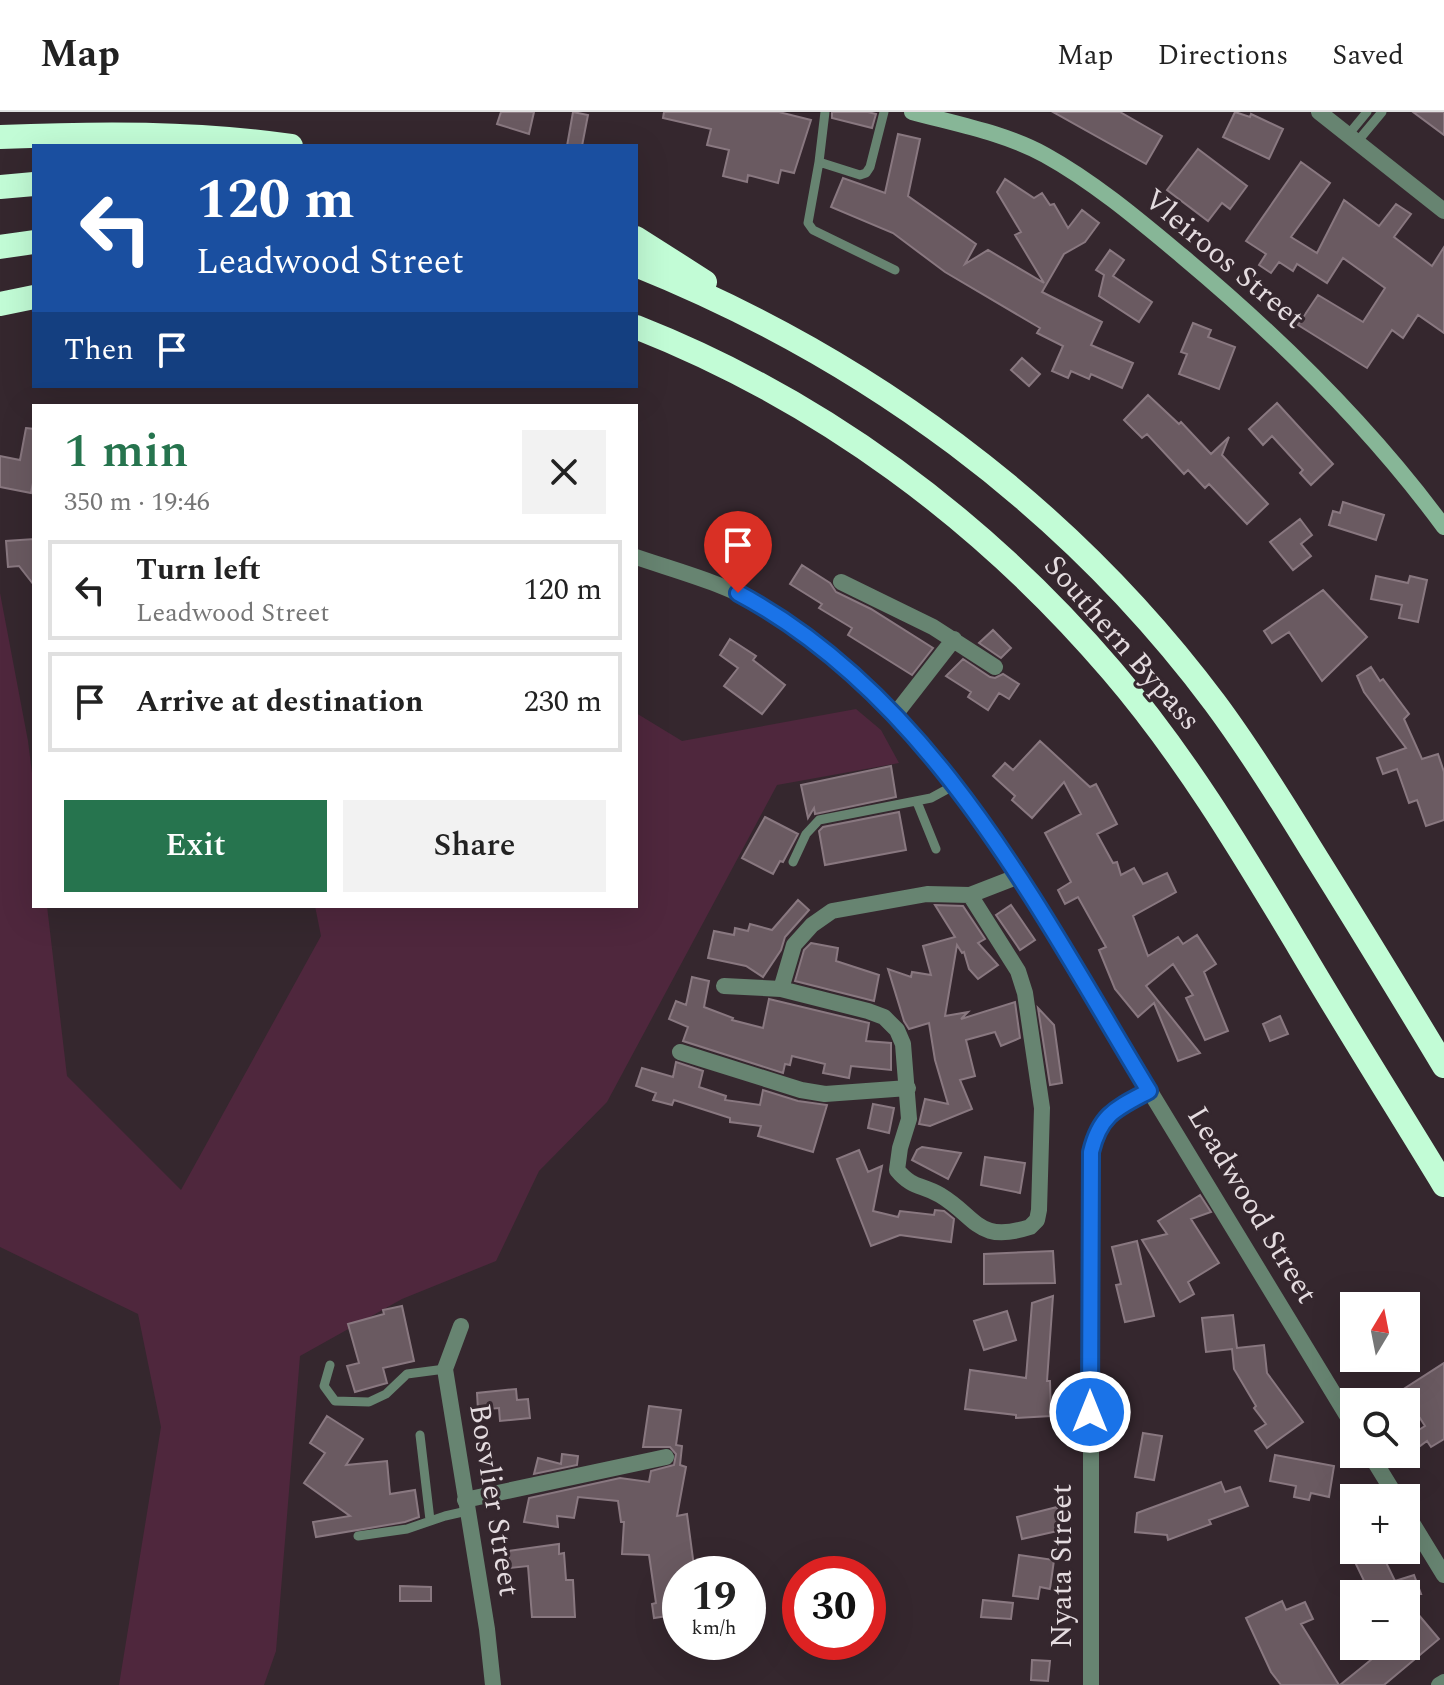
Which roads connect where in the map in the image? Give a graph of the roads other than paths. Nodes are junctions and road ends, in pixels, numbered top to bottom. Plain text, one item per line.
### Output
1 (825, 112) edge
2 (884, 112) edge
3 (912, 112) edge
4 (1319, 112) edge
5 (1367, 112) edge
6 (1382, 112) edge
7 (0, 137) edge
8 (1353, 139) junction
9 (272, 144) edge
10 (819, 162) junction
11 (32, 184) edge
12 (0, 187) edge
13 (1444, 211) edge
14 (638, 239) edge
15 (32, 242) edge
16 (0, 247) edge
17 (638, 266) edge
18 (895, 270) dead end
19 (32, 297) edge
20 (0, 304) edge
21 (750, 315) junction
22 (638, 328) edge
23 (1444, 527) edge
24 (638, 558) edge
25 (841, 582) dead end
26 (954, 639) junction
27 (995, 667) dead end
28 (894, 716) junction
29 (953, 786) junction
30 (917, 802) junction
31 (936, 849) dead end
32 (793, 862) dead end
33 (1019, 876) junction
34 (970, 895) junction
35 (724, 986) dead end
36 (781, 989) junction
37 (680, 1052) dead end
38 (1444, 1066) edge
39 (908, 1088) junction
40 (1149, 1091) junction
41 (1444, 1185) edge
42 (461, 1326) dead end
43 (330, 1365) dead end
44 (445, 1369) junction
45 (1340, 1404) edge
46 (420, 1435) dead end
47 (666, 1457) dead end
48 (466, 1505) junction
49 (430, 1520) junction
50 (358, 1536) dead end
51 (1420, 1536) edge
52 (1444, 1575) edge
53 (493, 1685) edge
54 (1091, 1685) edge

1 - 10 lane
2 - 10 lane
3 - 23 street, Vleiroos Street
4 - 8 street
5 - 8 lane
6 - 8 lane
7 - 9 highway
8 - 13 street
10 - 18 lane
11 - 12 highway
14 - 21 highway
15 - 16 highway
17 - 21 highway, Southern Bypass
19 - 20 highway
21 - 38 highway, Southern Bypass
22 - 41 highway, Southern Bypass
24 - 28 street, Leadwood Street
25 - 26 street
26 - 27 street
26 - 28 street
28 - 29 street, Leadwood Street
29 - 30 lane
29 - 33 street, Leadwood Street
30 - 31 lane
30 - 32 lane
33 - 34 street
33 - 40 street, Leadwood Street
34 - 36 street
34 - 39 street
35 - 36 street
36 - 39 street
37 - 39 street
40 - 45 street, Leadwood Street
40 - 54 street, Nyata Street
42 - 44 street, Bosvlier Street
43 - 44 lane
44 - 48 street, Bosvlier Street
46 - 49 lane
47 - 48 street
48 - 49 lane
48 - 53 street, Bosvlier Street
49 - 50 lane
51 - 52 street

